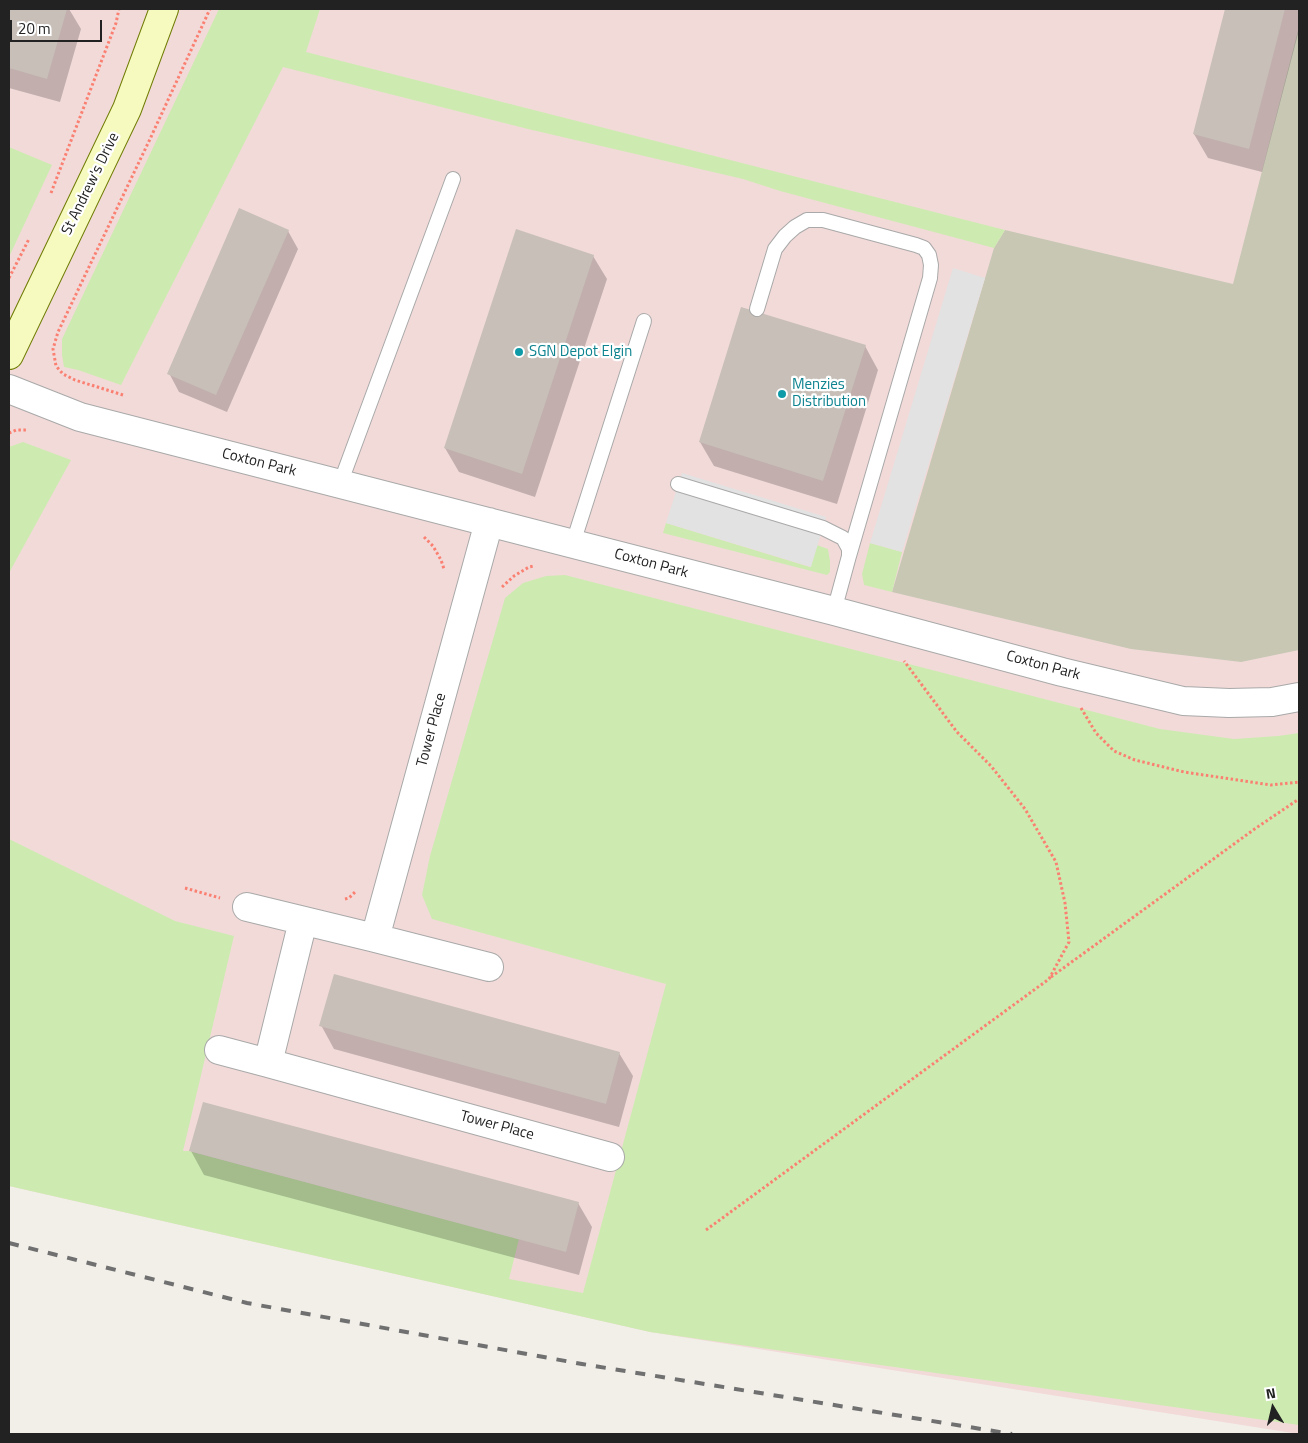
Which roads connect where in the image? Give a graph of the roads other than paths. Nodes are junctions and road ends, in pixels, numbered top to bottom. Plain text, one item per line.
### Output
1 (164, 9) edge
2 (452, 179) dead end
3 (757, 309) dead end
4 (644, 321) dead end
5 (9, 355) edge
6 (9, 389) edge
7 (340, 484) junction
8 (678, 484) dead end
9 (489, 522) junction
10 (573, 543) junction
11 (849, 556) junction
12 (834, 611) junction
13 (1299, 698) edge
14 (247, 906) road end
15 (303, 920) junction
16 (375, 938) junction
17 (489, 967) dead end
18 (219, 1050) dead end
19 (268, 1063) junction
20 (610, 1157) dead end

1 - 5 street, St Andrew's Drive
2 - 7 lane
3 - 11 lane
4 - 10 lane
6 - 7 street, Coxton Park
7 - 9 street, Coxton Park
8 - 11 lane
9 - 10 street, Coxton Park
9 - 16 street, Tower Place
10 - 12 street, Coxton Park
11 - 12 lane
12 - 13 street, Coxton Park
14 - 15 street
15 - 16 street
15 - 19 street
16 - 17 street
18 - 19 street, Tower Place
19 - 20 street, Tower Place

